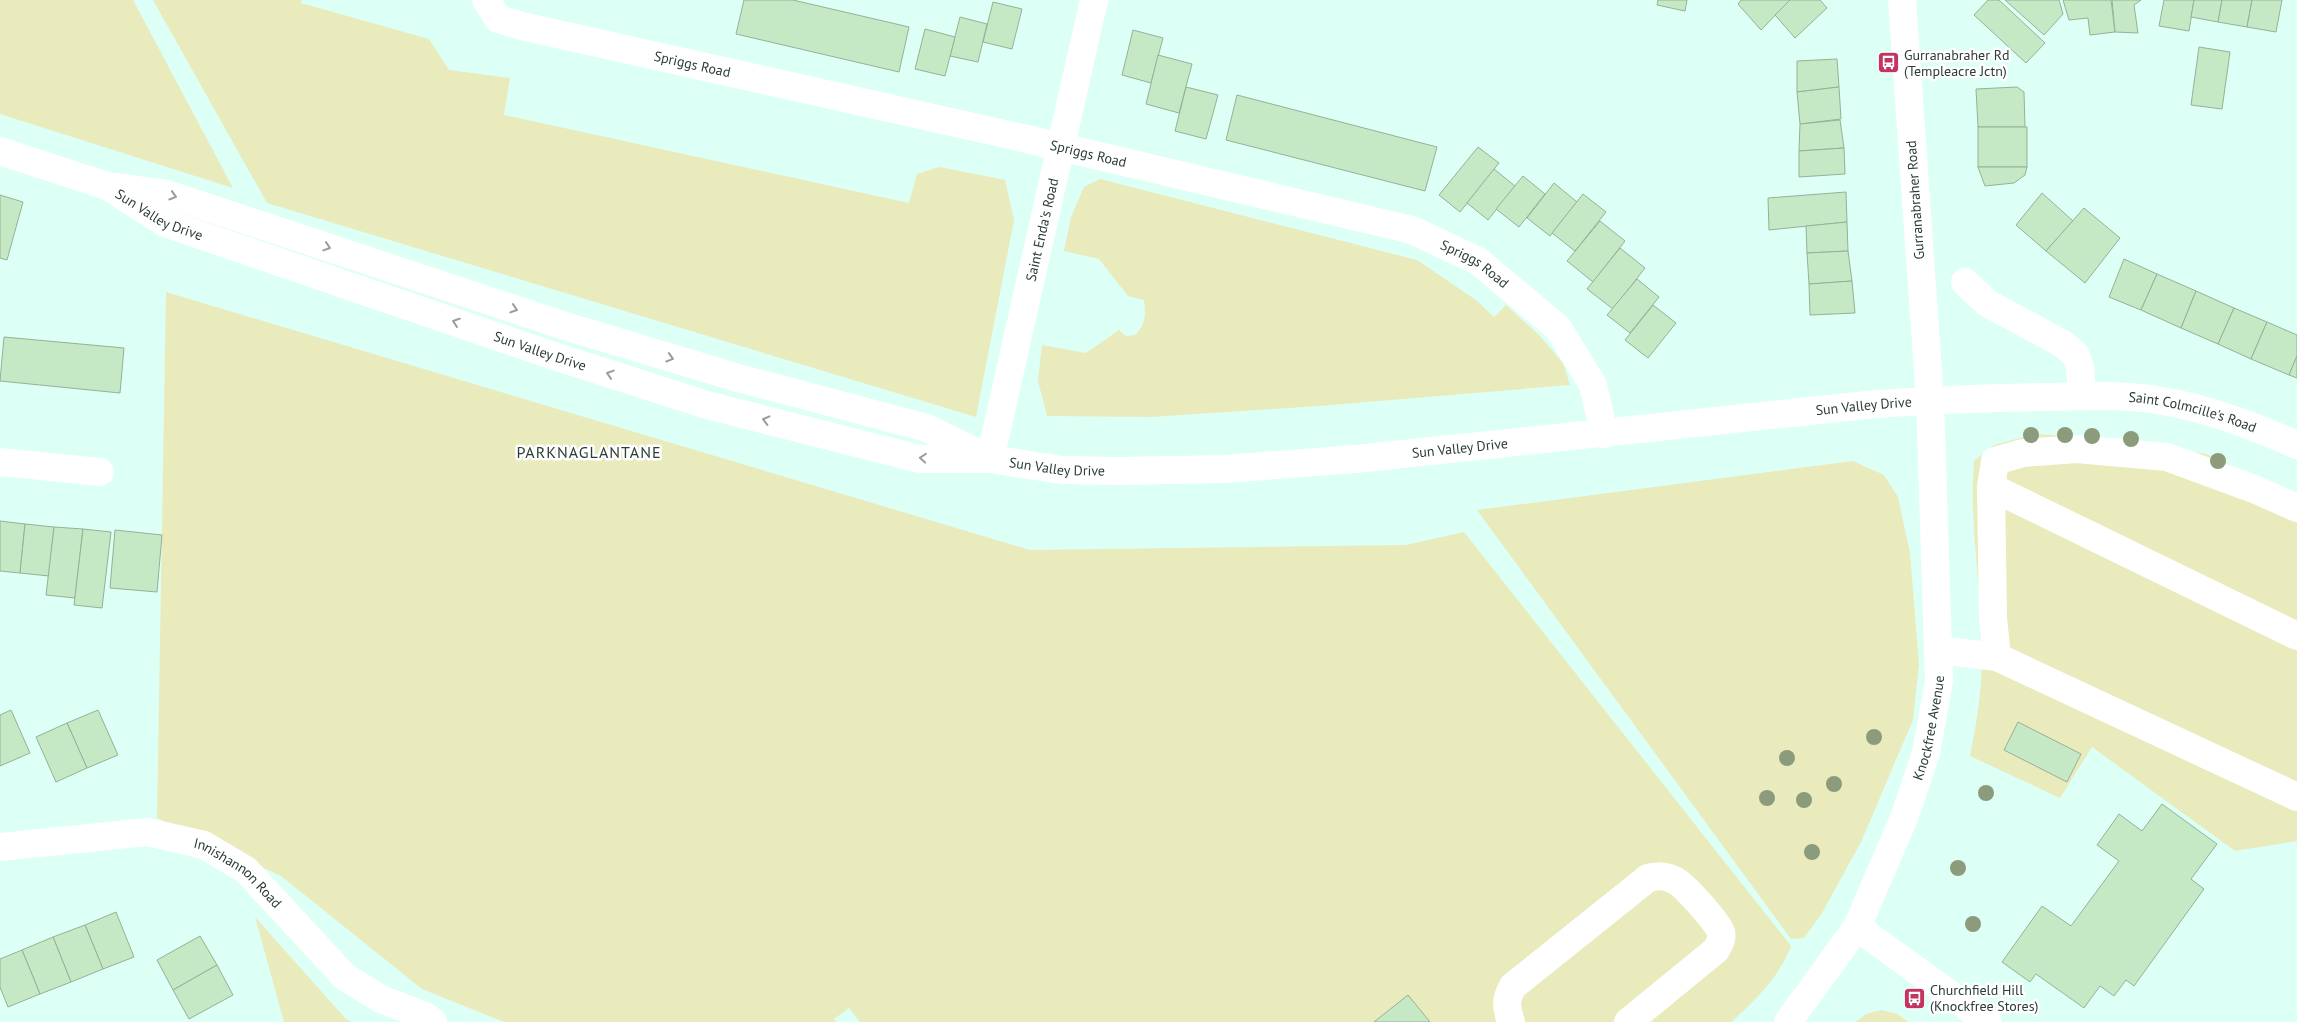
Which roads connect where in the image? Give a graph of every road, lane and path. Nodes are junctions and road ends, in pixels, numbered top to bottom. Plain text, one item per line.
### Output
1 (486, 0) edge
2 (1094, 0) edge
3 (1902, 0) edge
4 (1062, 147) junction
5 (0, 151) edge
6 (108, 186) junction
7 (1965, 282) dead end
8 (592, 334) junction
9 (582, 365) junction
10 (2082, 396) junction
11 (1930, 400) junction
12 (1604, 434) junction
13 (2297, 445) edge
14 (990, 459) junction
15 (0, 462) edge
16 (100, 472) dead end
17 (1991, 487) junction
18 (2297, 508) edge
19 (2297, 636) edge
20 (1938, 650) junction
21 (1997, 657) junction
22 (2297, 797) edge
23 (0, 847) edge
24 (1857, 927) junction
25 (433, 1022) edge
26 (1511, 1022) edge
27 (1628, 1022) edge
28 (1788, 1022) edge
29 (1988, 1022) edge

1 - 4 street, Spriggs Road
2 - 4 street, Saint Enda's Road
3 - 11 street, Gurranabraher Road
4 - 12 street, Spriggs Road
4 - 14 street, Saint Enda's Road
5 - 6 street, Sun Valley Drive
6 -> 8 street, Sun Valley Drive
9 -> 6 street, Sun Valley Drive
7 - 10 street
8 - 9 street
8 -> 14 street, Sun Valley Drive
14 -> 9 street, Sun Valley Drive
10 - 11 street, Saint Colmcille's Road
10 - 13 street, Saint Colmcille's Road
11 - 12 street, Sun Valley Drive
11 - 20 street, Knockfree Avenue
12 - 14 street, Sun Valley Drive
15 - 16 street
17 - 18 street
17 - 19 street
17 - 21 street
20 - 21 street
20 - 24 street, Knockfree Avenue
21 - 22 street
23 - 25 street, Innishannon Road
24 - 28 street, Knockfree Avenue
24 - 29 street
26 - 27 street

